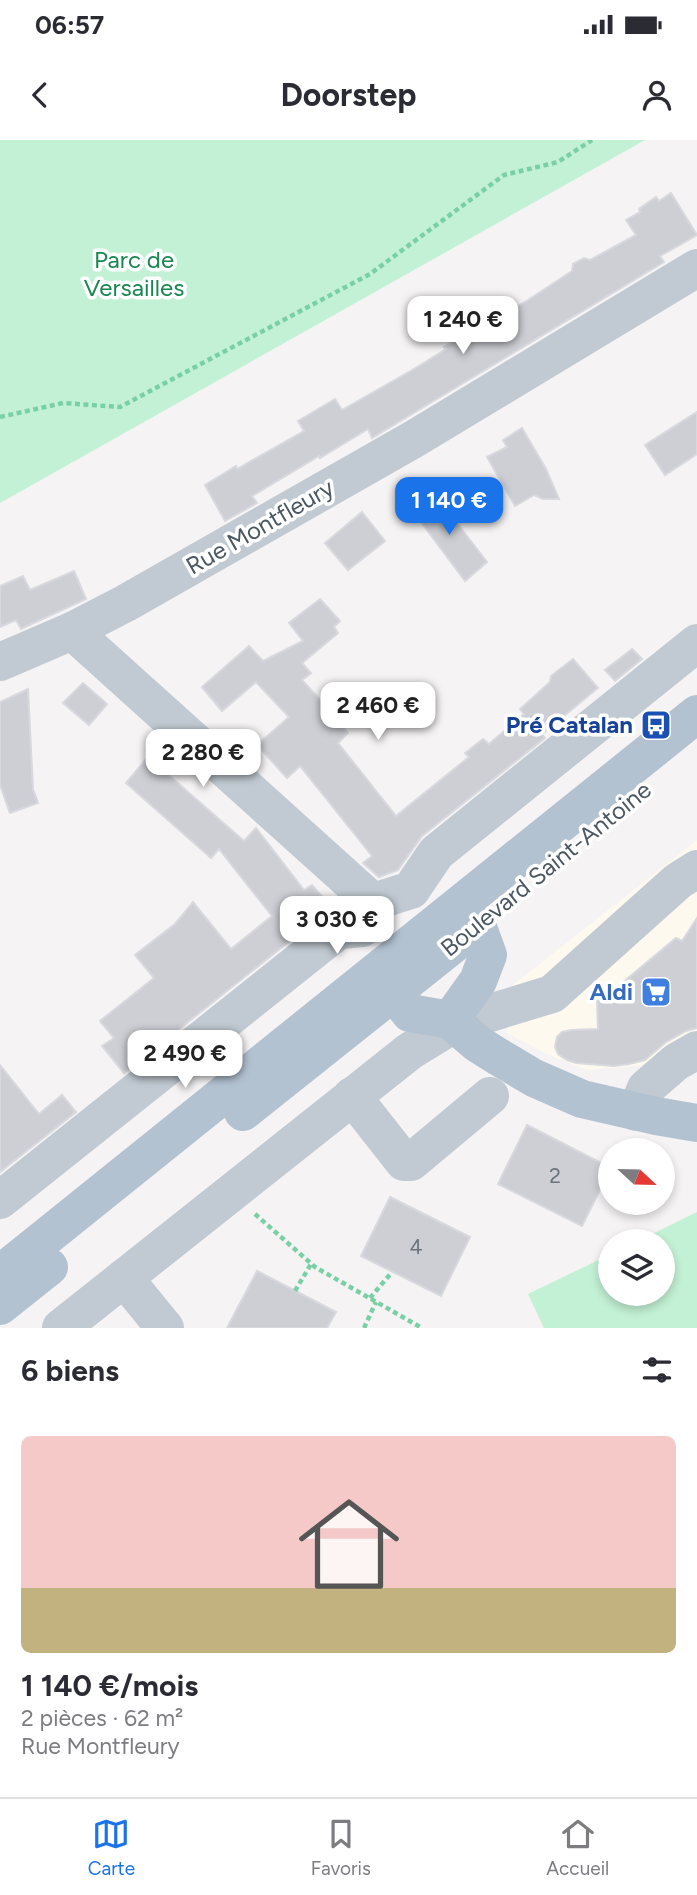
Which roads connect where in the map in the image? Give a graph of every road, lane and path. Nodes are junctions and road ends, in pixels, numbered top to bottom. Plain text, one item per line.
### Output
1 (592, 140) edge
2 (697, 268) edge
3 (0, 417) edge
4 (72, 631) junction
5 (697, 643) edge
6 (0, 662) edge
7 (697, 714) edge
8 (697, 747) edge
9 (697, 869) edge
10 (452, 906) junction
11 (367, 915) junction
12 (384, 982) junction
13 (452, 1022) junction
14 (697, 1050) edge
15 (352, 1096) junction
16 (490, 1096) dead end
17 (636, 1112) junction
18 (697, 1123) edge
19 (231, 1192) junction
20 (0, 1200) edge
21 (312, 1264) junction
22 (393, 1272) dead end
23 (0, 1274) edge
24 (124, 1278) junction
25 (295, 1291) dead end
26 (370, 1298) junction
27 (376, 1302) junction
28 (0, 1306) edge
29 (61, 1328) edge
30 (165, 1328) edge
31 (364, 1328) edge
32 (422, 1328) edge

1 - 3 path
2 - 4 street, Rue Montfleury
4 - 6 street, Rue Montfleury
4 - 11 street
5 - 10 street
7 - 10 main road, Boulevard Saint-Antoine
8 - 10 main road, Boulevard Saint-Antoine
9 - 13 street
10 - 11 street, Boulevard Saint-Antoine
10 - 12 main road, Boulevard Saint-Antoine
10 - 13 main road
11 - 12 street
11 - 20 street, Boulevard Saint-Antoine
12 - 13 main road
12 - 23 main road, Boulevard Saint-Antoine
12 - 28 main road, Boulevard Saint-Antoine
13 - 15 street
13 - 17 main road
14 - 17 street
15 - 16 street
15 - 19 street
17 - 18 main road
19 - 21 path
19 - 24 street
21 - 25 path
21 - 26 path
22 - 26 path
24 - 29 street
24 - 30 street
26 - 27 path
27 - 31 path
27 - 32 path

